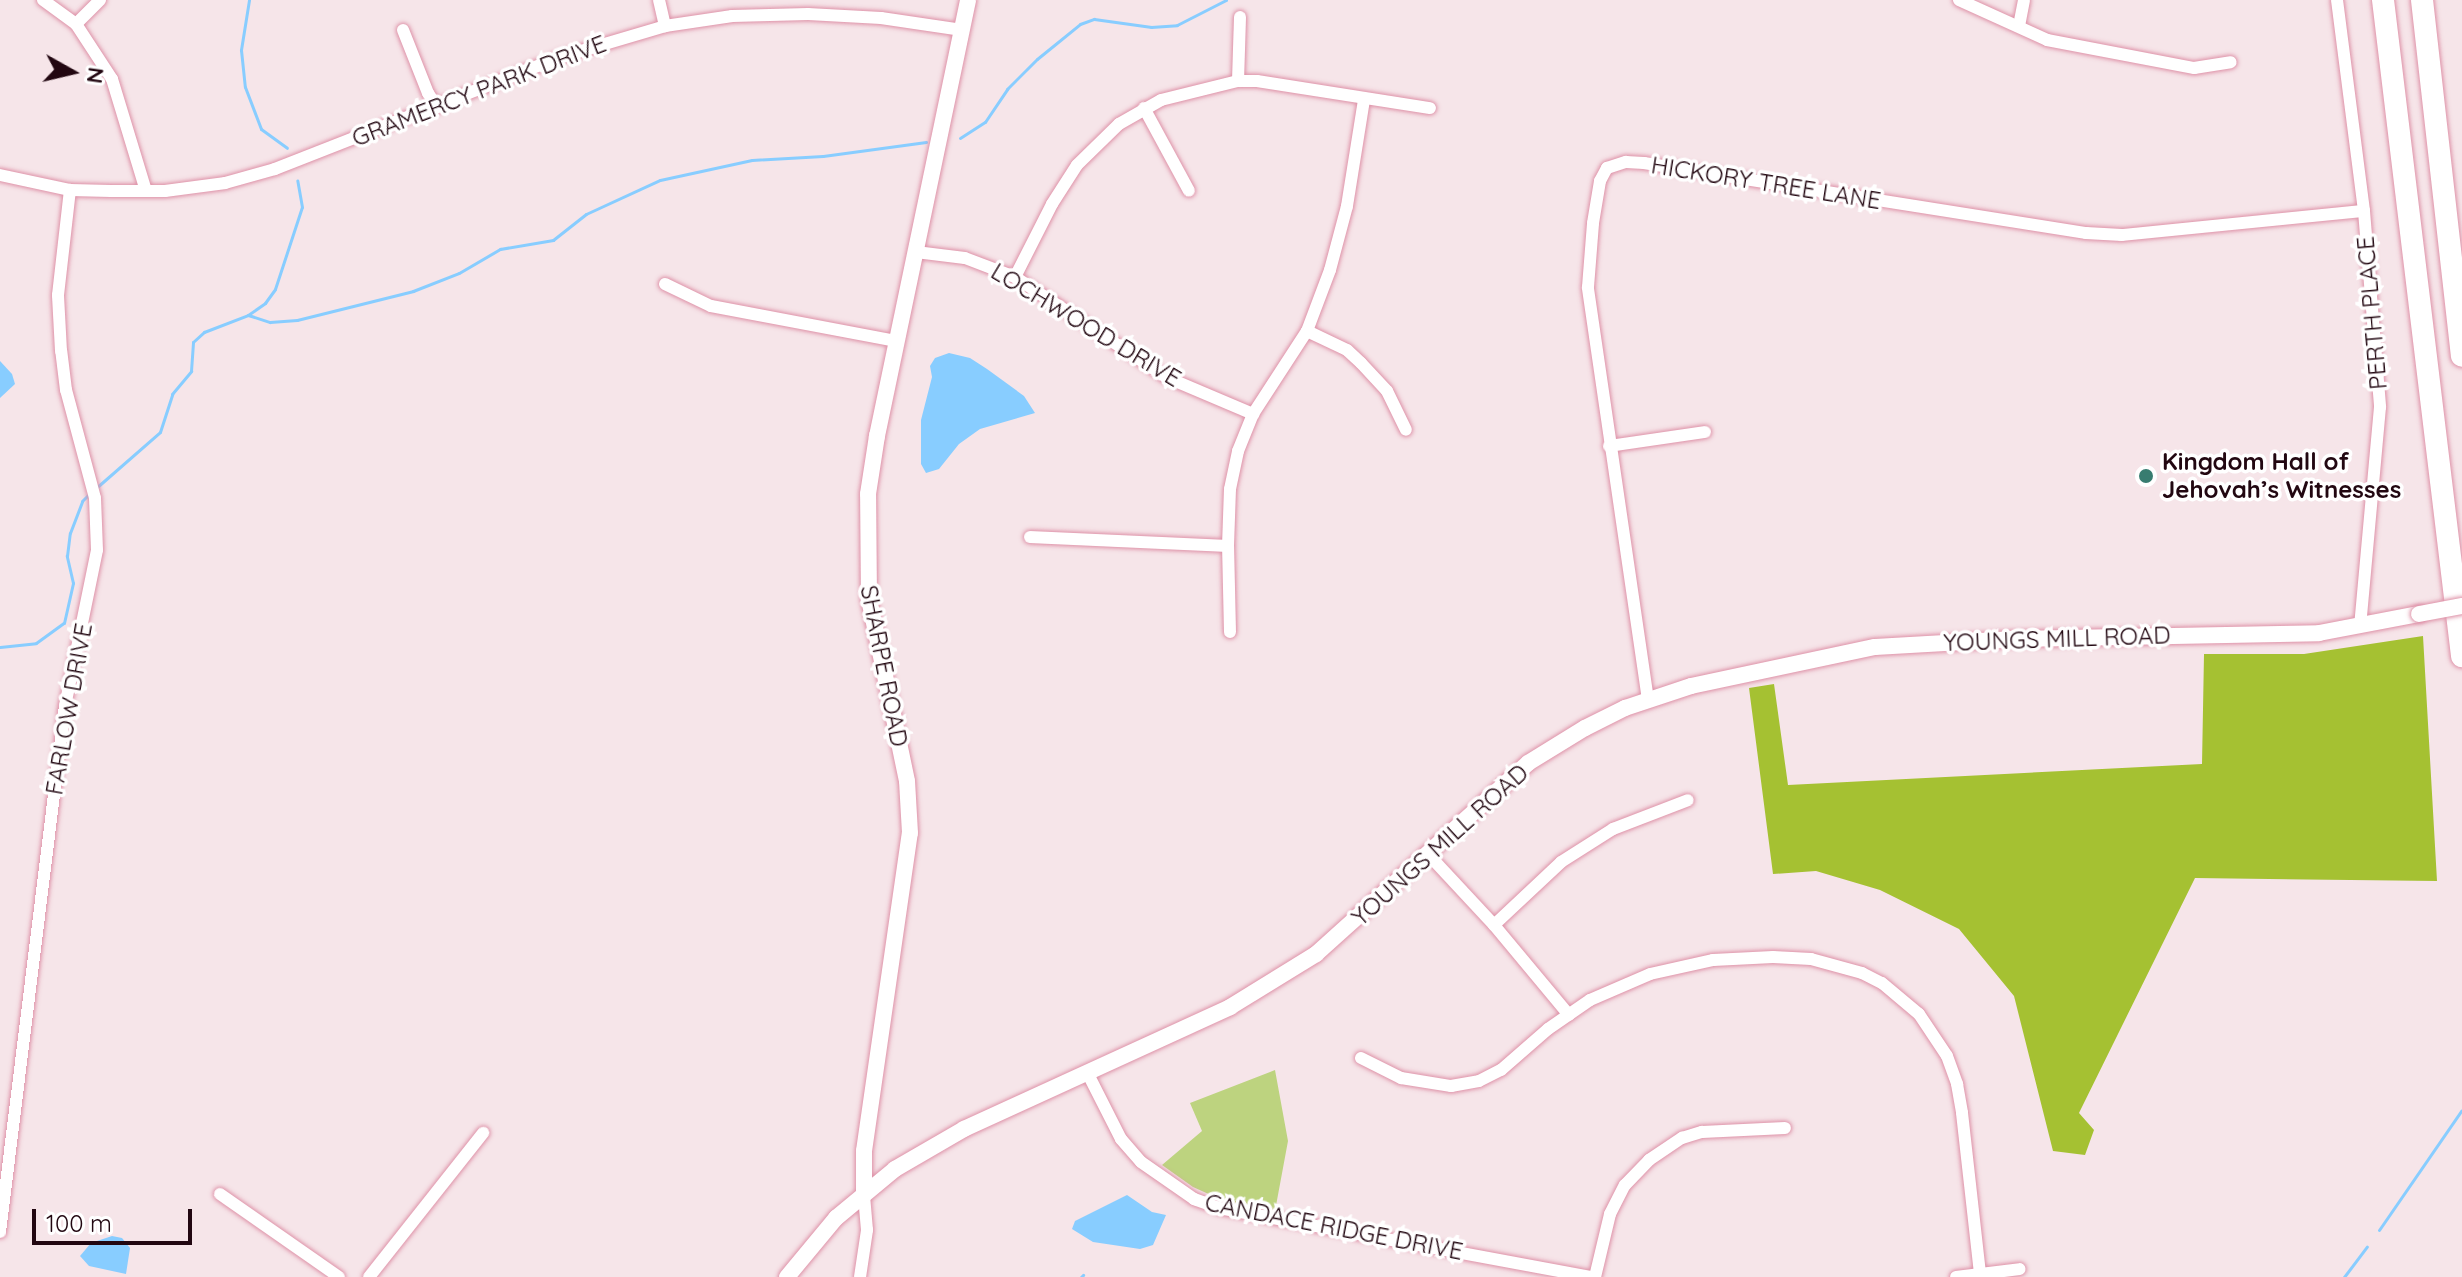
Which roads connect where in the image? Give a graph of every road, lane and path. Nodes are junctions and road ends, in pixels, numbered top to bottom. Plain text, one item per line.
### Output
1 (43, 0) edge
2 (100, 0) edge
3 (659, 0) edge
4 (968, 0) edge
5 (1959, 0) edge
6 (2024, 0) edge
7 (2337, 0) edge
8 (2383, 0) edge
9 (2422, 0) edge
10 (1240, 17) dead end
11 (76, 24) junction
12 (665, 26) junction
13 (2019, 26) junction
14 (403, 30) dead end
15 (962, 30) junction
16 (2231, 62) dead end
17 (1238, 81) junction
18 (1364, 100) junction
19 (437, 107) junction
20 (1144, 108) junction
21 (1430, 108) dead end
22 (0, 175) edge
23 (70, 190) junction
24 (146, 191) junction
25 (1189, 191) dead end
26 (2364, 211) junction
27 (916, 252) junction
28 (1015, 277) junction
29 (665, 284) dead end
30 (1307, 331) junction
31 (897, 341) junction
32 (2462, 356) edge
33 (1253, 414) junction
34 (1406, 430) dead end
35 (1705, 432) dead end
36 (1609, 446) junction
37 (1030, 537) dead end
38 (1228, 546) junction
39 (2462, 606) edge
40 (2360, 626) junction
41 (1230, 632) dead end
42 (2462, 656) edge
43 (1648, 700) junction
44 (1688, 800) dead end
45 (1428, 854) junction
46 (1494, 925) junction
47 (1569, 1015) junction
48 (1361, 1058) dead end
49 (1088, 1074) junction
50 (1785, 1128) dead end
51 (483, 1133) dead end
52 (864, 1193) junction
53 (220, 1194) dead end
54 (0, 1232) edge
55 (2020, 1269) dead end
56 (1980, 1273) junction
57 (339, 1277) edge
58 (369, 1277) edge
59 (787, 1277) edge
60 (860, 1277) edge
61 (1593, 1277) edge
62 (1956, 1277) edge

1 - 11 street
2 - 11 street
3 - 12 street
4 - 15 street, SHARPE ROAD
5 - 13 street
6 - 13 street
7 - 26 street, PERTH PLACE
8 - 42 highway
9 - 32 highway
10 - 17 street
11 - 24 street
12 - 15 street, GRAMERCY PARK DRIVE
12 - 19 street, GRAMERCY PARK DRIVE
13 - 16 street
14 - 19 street
15 - 27 street, SHARPE ROAD
17 - 18 street
17 - 20 street
18 - 21 street
18 - 30 street
19 - 24 street, GRAMERCY PARK DRIVE
20 - 25 street
20 - 28 street
22 - 23 street, GRAMERCY PARK DRIVE
23 - 24 street, GRAMERCY PARK DRIVE
23 - 54 street, FARLOW DRIVE
26 - 36 street, HICKORY TREE LANE
26 - 40 street, PERTH PLACE
27 - 28 street, LOCHWOOD DRIVE
27 - 31 street, SHARPE ROAD
28 - 33 street, LOCHWOOD DRIVE
29 - 31 street
30 - 33 street
30 - 34 street
31 - 52 street, SHARPE ROAD
33 - 38 street
35 - 36 street
36 - 43 street, HICKORY TREE LANE
37 - 38 street
38 - 41 street
39 - 40 street, YOUNGS MILL ROAD, bridge
40 - 43 street, YOUNGS MILL ROAD
43 - 45 street, YOUNGS MILL ROAD
44 - 46 street
45 - 46 street
45 - 49 street, YOUNGS MILL ROAD
46 - 47 street
47 - 48 street
47 - 56 street
49 - 52 street, YOUNGS MILL ROAD
49 - 61 street, CANDACE RIDGE DRIVE
50 - 61 street
51 - 58 street
52 - 59 street, YOUNGS MILL ROAD
52 - 60 street
53 - 57 street
55 - 56 street
56 - 62 street

